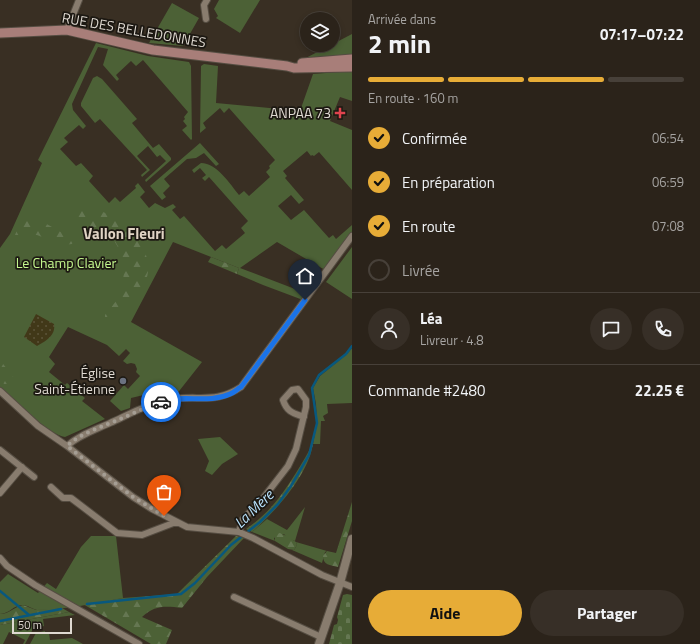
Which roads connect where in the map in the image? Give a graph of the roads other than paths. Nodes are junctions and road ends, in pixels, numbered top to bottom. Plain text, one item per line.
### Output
1 (79, 0) edge
2 (207, 0) edge
3 (206, 19) dead end
4 (67, 30) junction
5 (0, 33) edge
6 (352, 59) edge
7 (287, 66) junction
8 (352, 68) edge
9 (352, 236) edge
10 (0, 392) edge
11 (304, 417) junction
12 (67, 446) junction
13 (0, 450) edge
14 (22, 467) junction
15 (34, 477) dead end
16 (51, 488) dead end
17 (0, 493) edge
18 (176, 522) junction
19 (240, 533) junction
20 (352, 539) edge
21 (0, 558) edge
22 (340, 583) junction
23 (352, 587) edge
24 (234, 597) dead end
25 (320, 640) edge
26 (139, 644) edge

1 - 4 street
2 - 3 street
4 - 5 main road, RUE DES BELLEDONNES
4 - 7 main road, RUE DES BELLEDONNES
6 - 7 main road, RUE DES BELLEDONNES
7 - 8 main road, RUE DES BELLEDONNES
9 - 12 street
10 - 12 street
11 - 11 street
11 - 19 street
12 - 18 street
13 - 14 street
14 - 15 street
14 - 17 street
16 - 18 street
18 - 19 street
19 - 22 street
20 - 22 street
21 - 26 street
22 - 23 street
22 - 25 street
24 - 25 street

